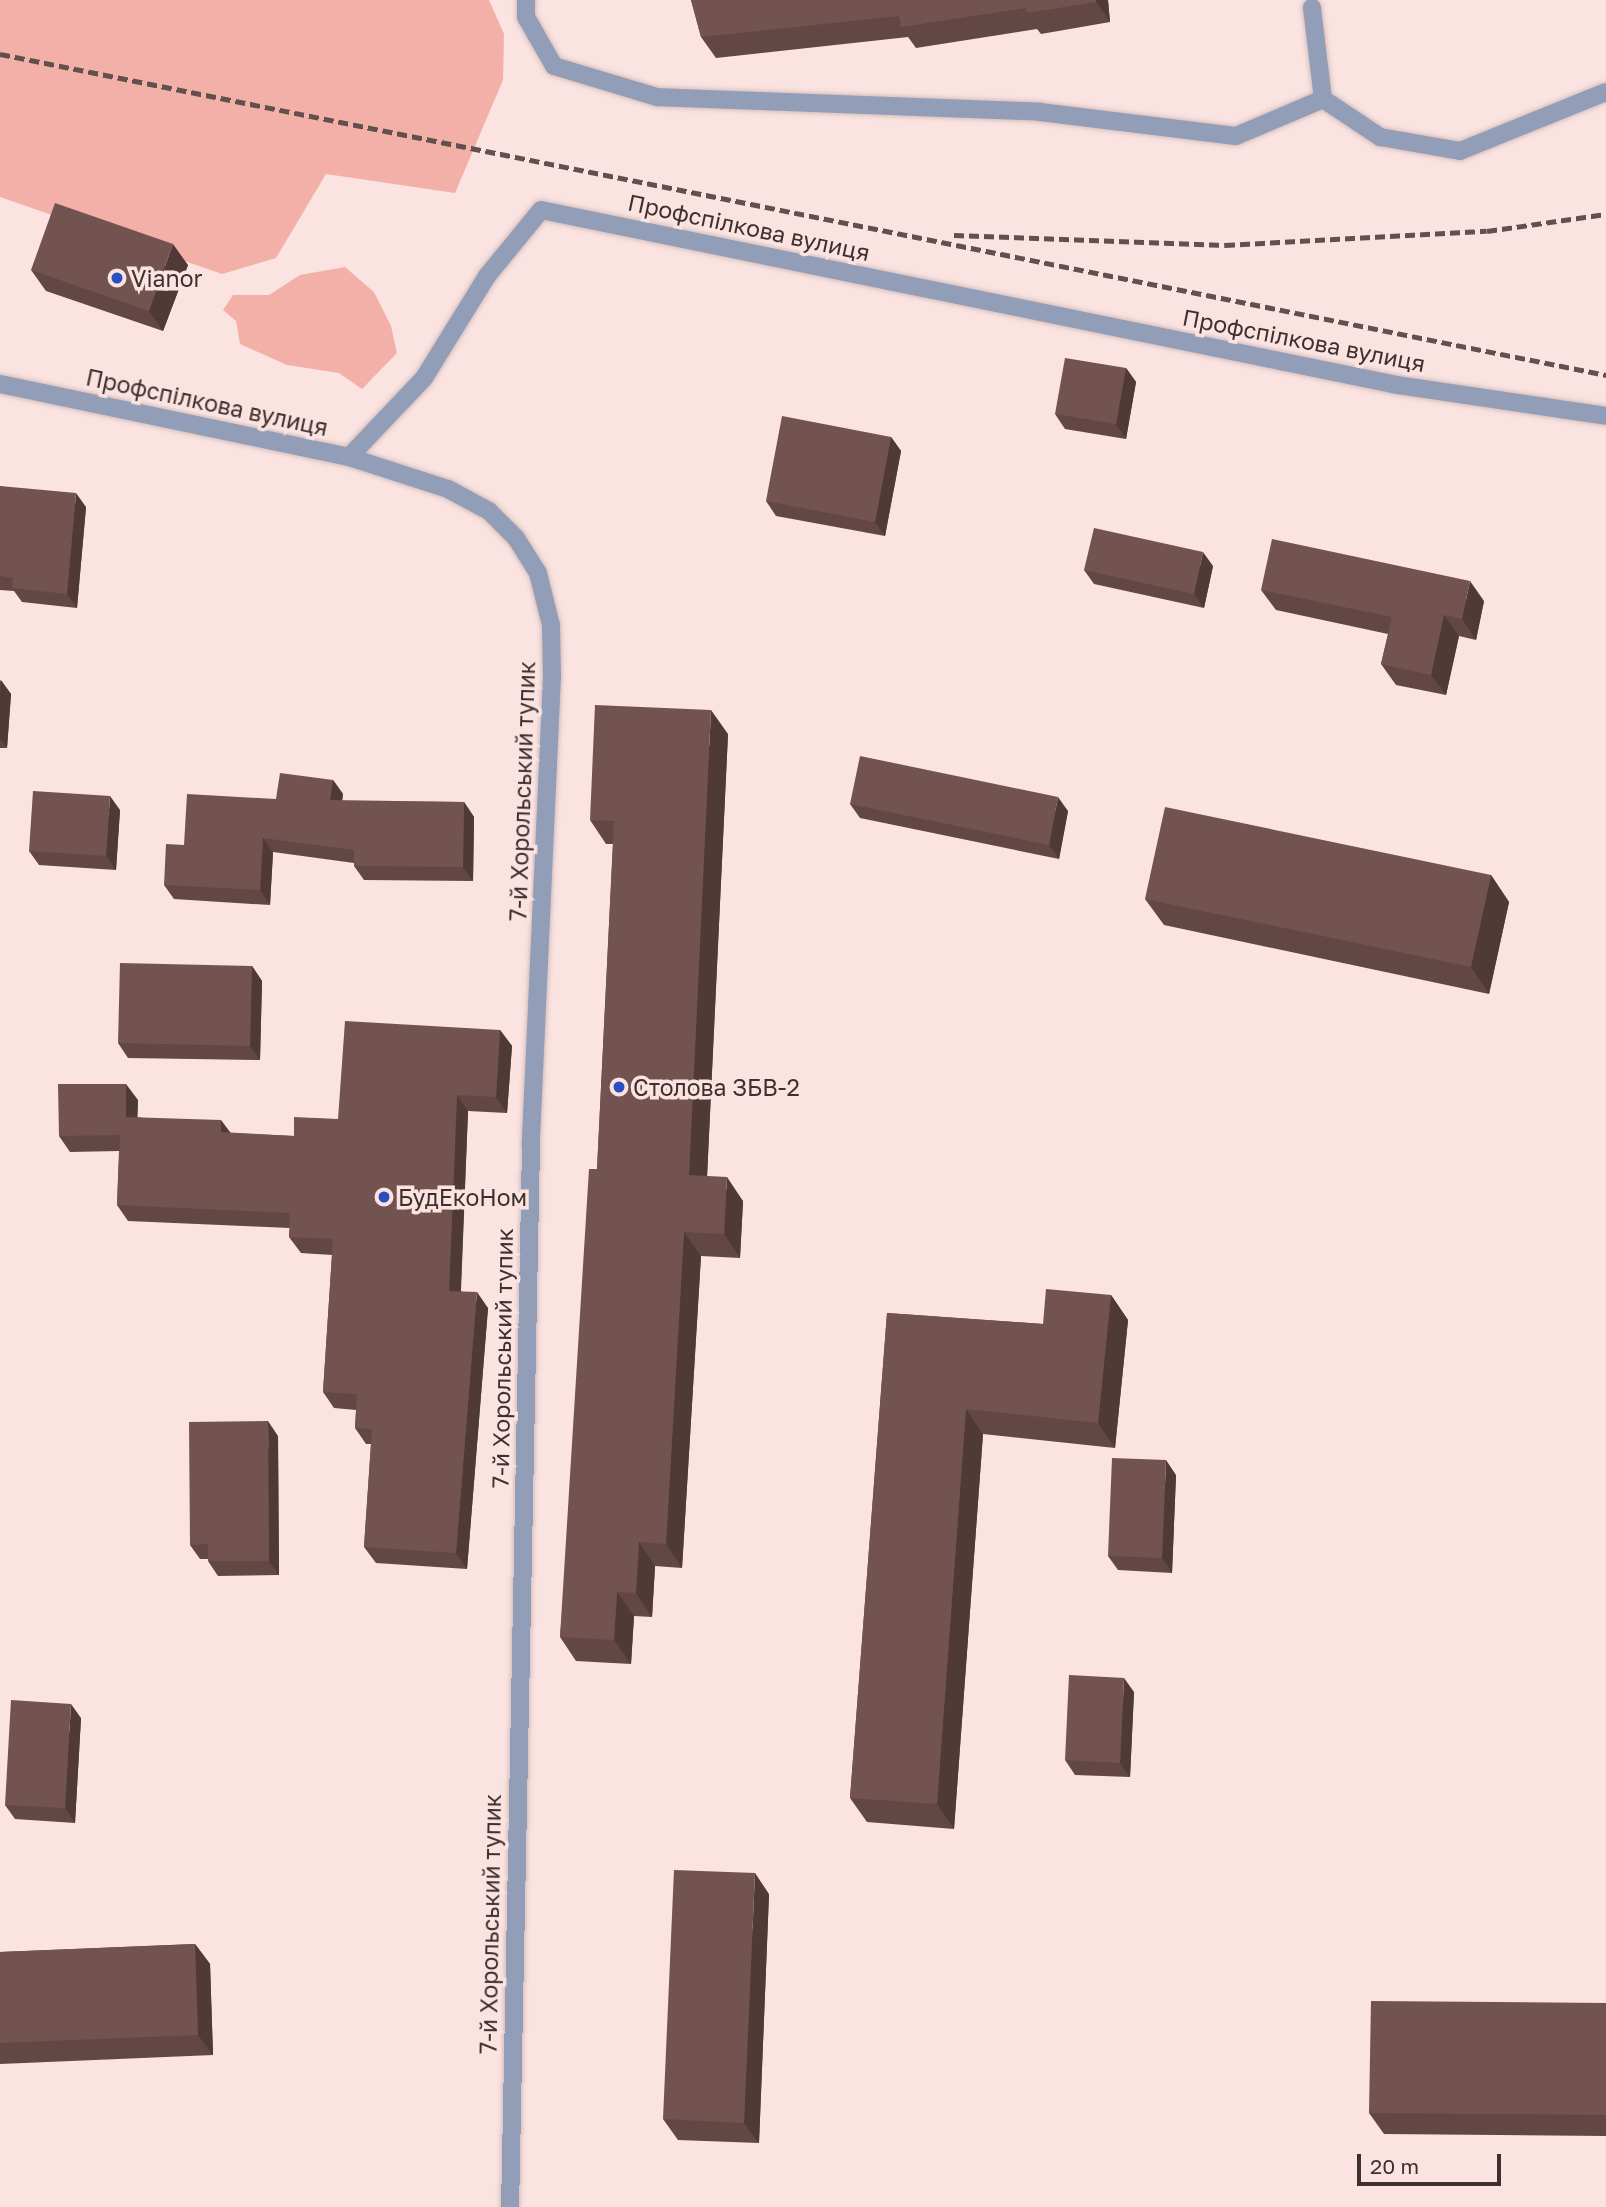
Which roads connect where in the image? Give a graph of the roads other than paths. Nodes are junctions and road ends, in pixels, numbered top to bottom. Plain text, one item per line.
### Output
1 (526, 0) edge
2 (1312, 8) dead end
3 (1606, 92) edge
4 (1323, 99) junction
5 (0, 384) edge
6 (1606, 416) edge
7 (349, 457) junction
8 (510, 2207) edge

1 - 4 street
2 - 4 street
3 - 4 street
5 - 7 street, Профспілкова вулиця
6 - 7 street, Профспілкова вулиця
7 - 8 street, 7-й Хорольський тупик

